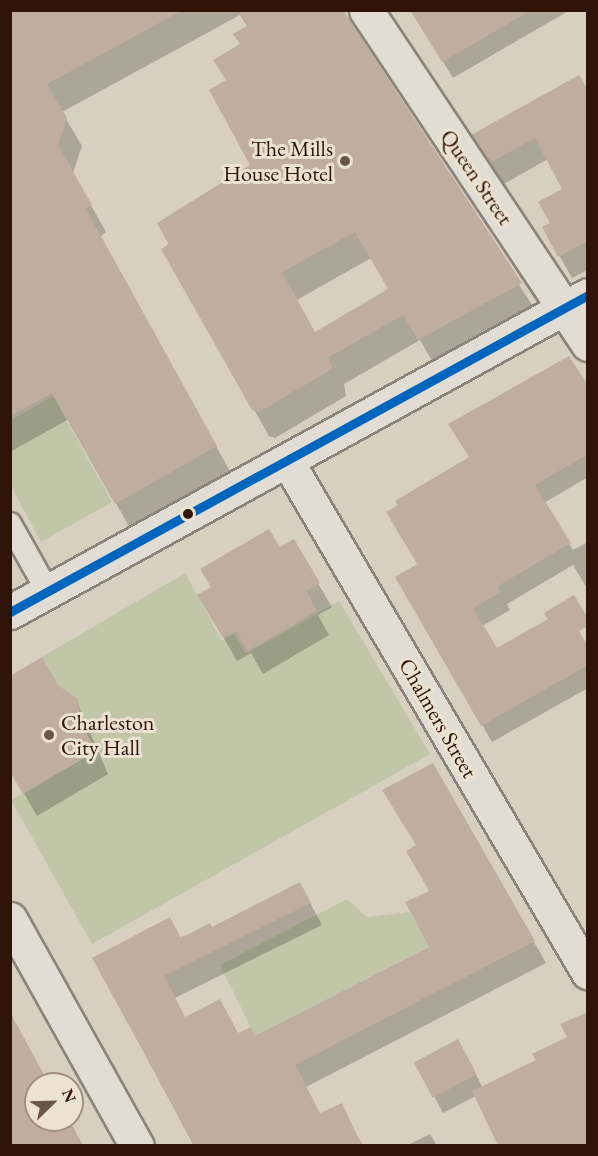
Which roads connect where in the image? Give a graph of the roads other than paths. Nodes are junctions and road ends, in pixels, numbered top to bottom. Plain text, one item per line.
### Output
1 (366, 10) edge
2 (576, 301) edge
3 (588, 344) edge
4 (288, 462) junction
5 (10, 524) edge
6 (48, 592) junction
7 (10, 612) edge
8 (10, 919) edge
9 (588, 973) edge
10 (137, 1146) edge

1 - 2 street, Queen Street
2 - 3 street, Queen Street
2 - 4 street
4 - 6 street
4 - 9 street, Chalmers Street
5 - 6 street
6 - 7 street
8 - 10 street

